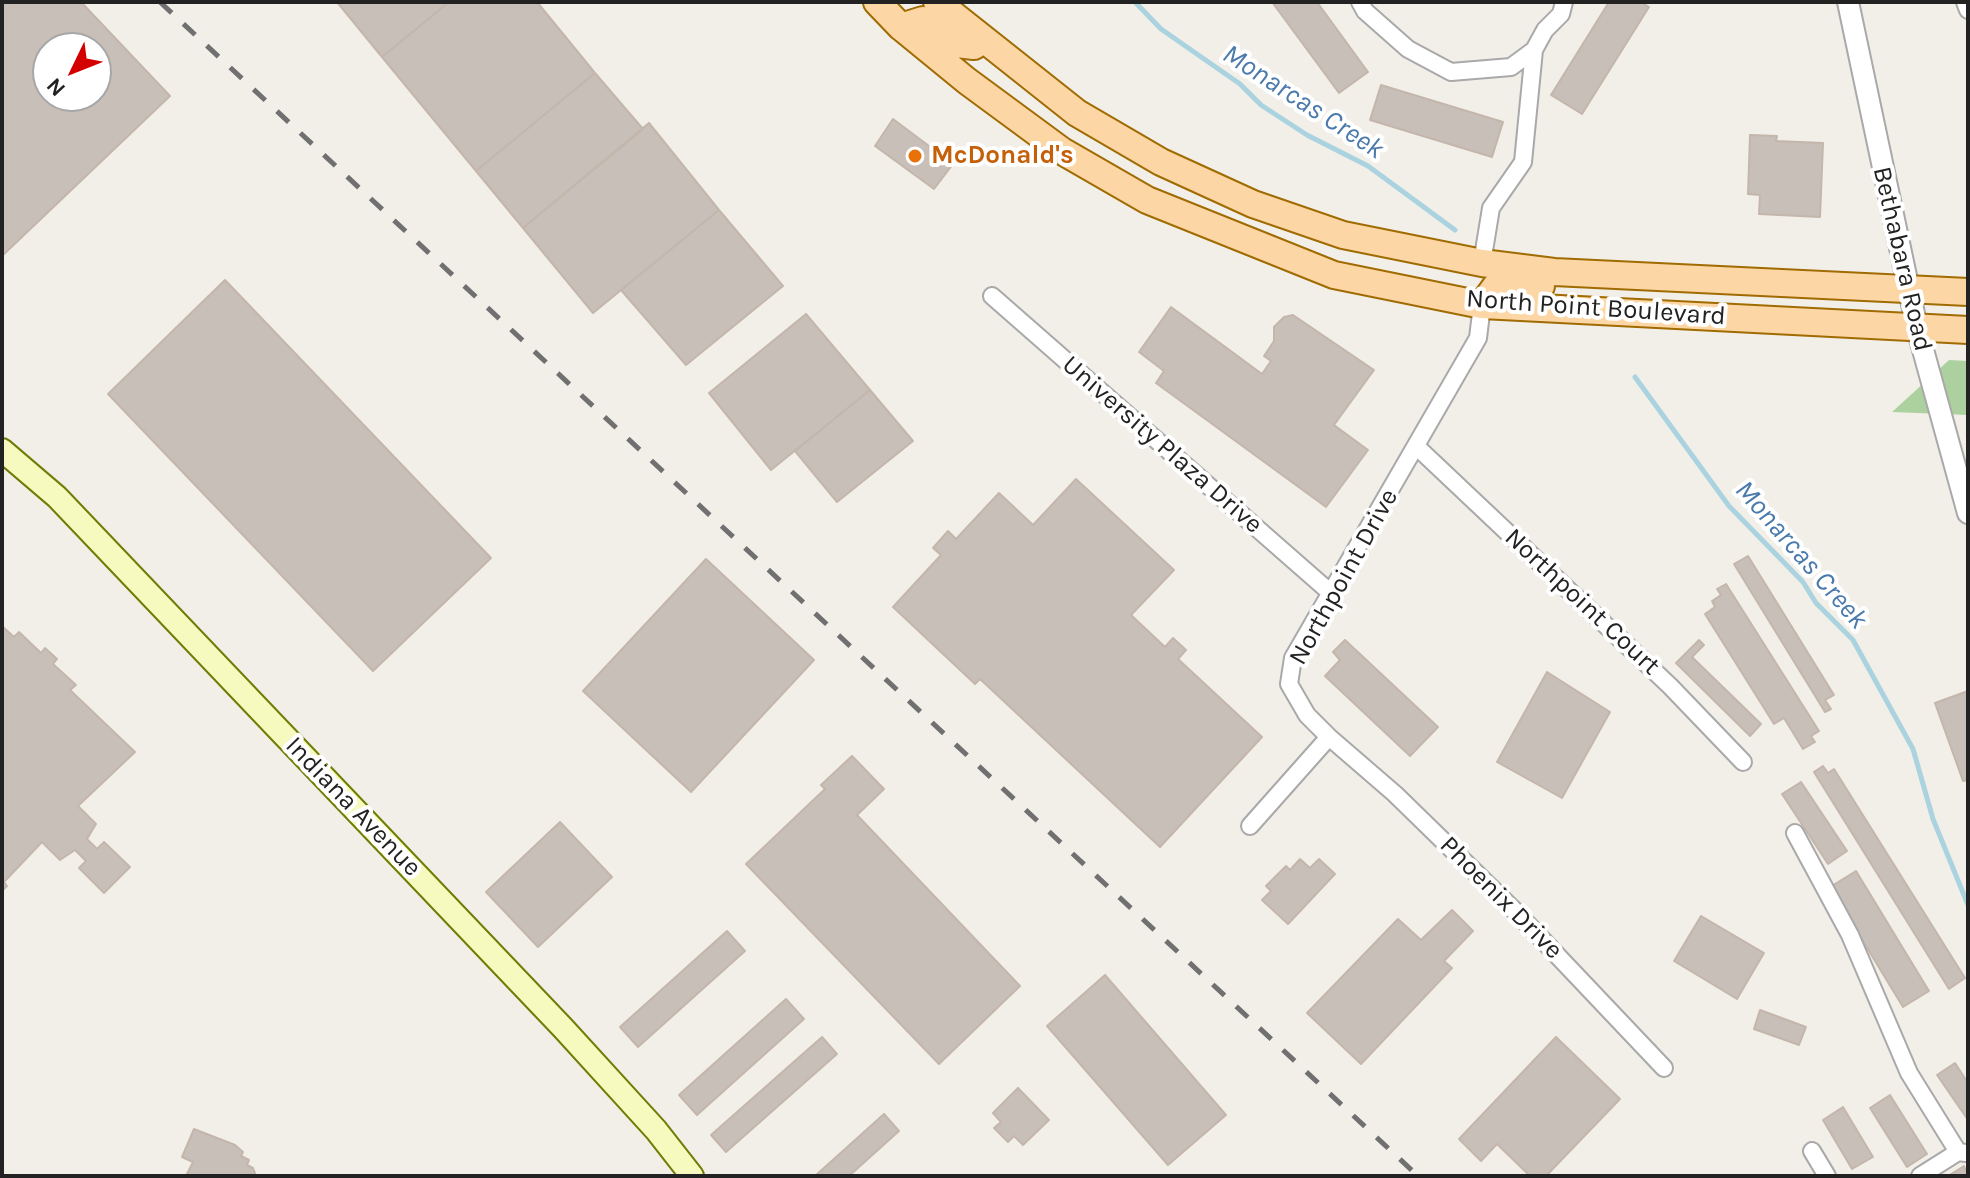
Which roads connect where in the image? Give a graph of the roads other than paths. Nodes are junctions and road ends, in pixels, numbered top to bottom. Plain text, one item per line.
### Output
1 (877, 2) edge
2 (918, 2) edge
3 (937, 2) edge
4 (1360, 2) edge
5 (1564, 2) edge
6 (1848, 2) edge
7 (1965, 2) edge
8 (1968, 10) edge
9 (899, 15) edge
10 (983, 40) junction
11 (1534, 50) junction
12 (1482, 263) junction
13 (1314, 267) junction
14 (1616, 275) junction
15 (1910, 290) junction
16 (1968, 292) edge
17 (992, 296) dead end
18 (1482, 305) junction
19 (1917, 328) junction
20 (1968, 330) edge
21 (1417, 447) junction
22 (2, 450) edge
23 (1968, 513) edge
24 (1332, 594) junction
25 (1329, 737) junction
26 (1743, 762) dead end
27 (1250, 826) dead end
28 (1795, 833) dead end
29 (1664, 1068) dead end
30 (1812, 1151) dead end
31 (1963, 1153) edge
32 (692, 1176) edge
33 (1827, 1176) edge
34 (1920, 1176) edge

1 - 9 main road, North Point Boulevard
2 - 9 main road
3 - 10 main road, North Point Boulevard
4 - 11 street
5 - 11 street
6 - 15 street, Bethabara Road
7 - 8 street
9 - 10 main road
9 - 13 main road, North Point Boulevard
10 - 12 main road, North Point Boulevard
11 - 12 street
12 - 13 main road
12 - 14 main road, North Point Boulevard
13 - 18 main road, North Point Boulevard
14 - 15 main road, North Point Boulevard
14 - 18 main road
15 - 16 main road, North Point Boulevard
15 - 19 street, Bethabara Road
17 - 24 street, University Plaza Drive
18 - 19 main road, North Point Boulevard
18 - 21 street, Northpoint Drive
19 - 20 main road, North Point Boulevard
19 - 23 street, Bethabara Road
21 - 24 street, Northpoint Drive
21 - 26 street, Northpoint Court
22 - 32 main road, Indiana Avenue
24 - 25 street, Northpoint Drive
25 - 27 street
25 - 29 street, Phoenix Drive
28 - 31 street
30 - 33 street
31 - 34 street

